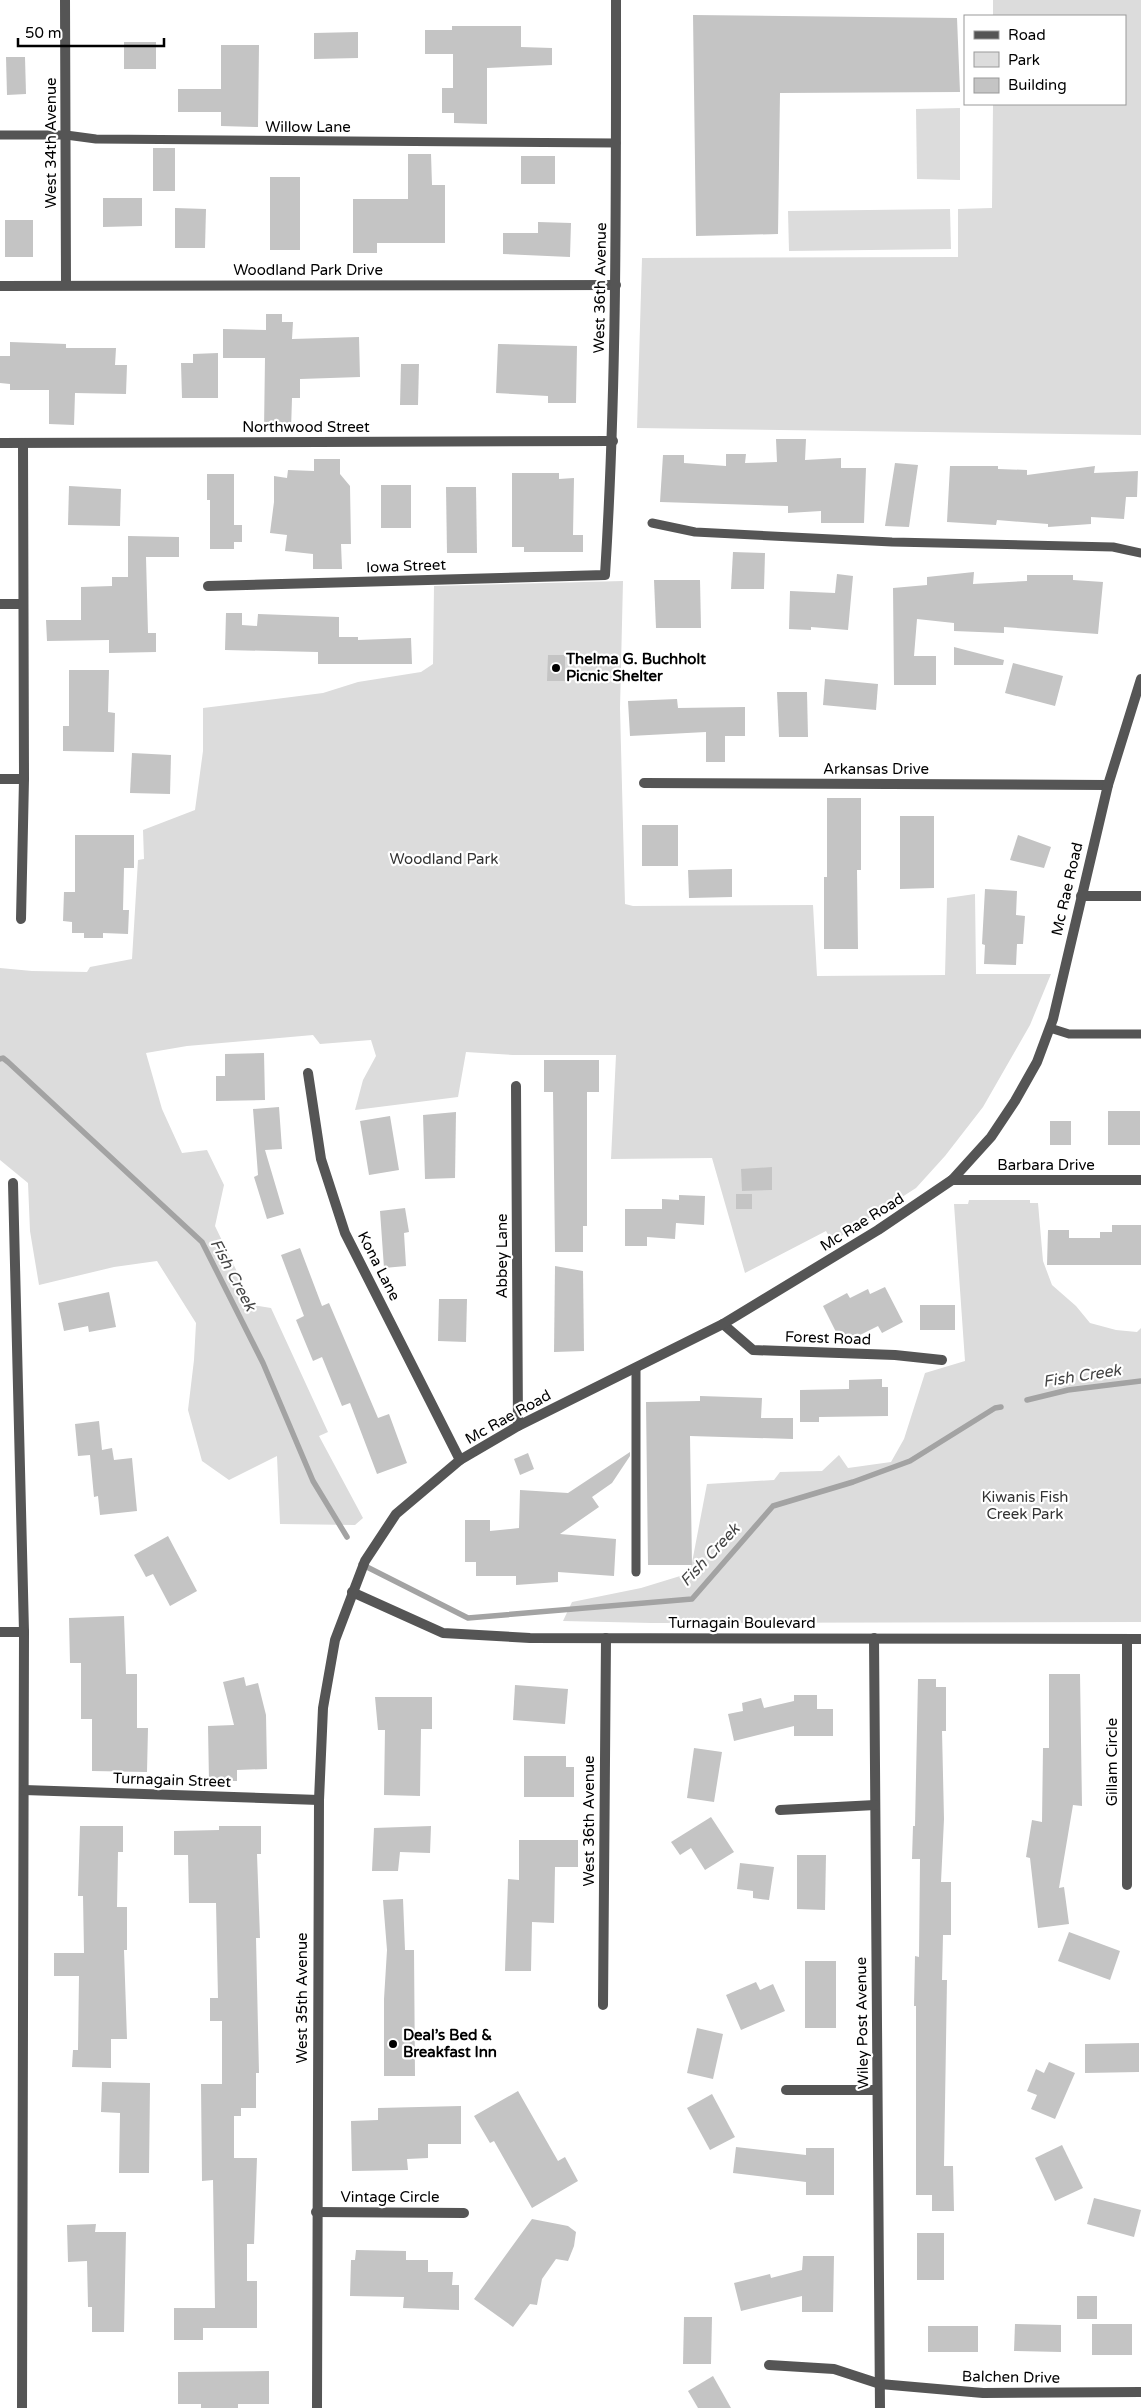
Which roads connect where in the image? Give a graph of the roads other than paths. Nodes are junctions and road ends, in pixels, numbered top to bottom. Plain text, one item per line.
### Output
1 (65, 0) edge
2 (616, 0) edge
3 (0, 135) edge
4 (66, 135) junction
5 (616, 143) junction
6 (66, 285) junction
7 (616, 285) junction
8 (0, 286) edge
9 (613, 441) junction
10 (0, 443) edge
11 (23, 443) junction
12 (652, 523) dead end
13 (1141, 553) edge
14 (605, 576) joint
15 (208, 586) dead end
16 (0, 604) edge
17 (23, 604) junction
18 (1141, 679) edge
19 (0, 779) edge
20 (24, 779) junction
21 (644, 783) dead end
22 (1108, 785) junction
23 (1081, 896) junction
24 (1141, 896) edge
25 (21, 918) dead end
26 (1050, 1028) junction
27 (1141, 1034) edge
28 (308, 1073) dead end
29 (516, 1086) dead end
30 (952, 1180) junction
31 (1141, 1180) edge
32 (13, 1183) dead end
33 (723, 1324) junction
34 (942, 1360) dead end
35 (636, 1368) junction
36 (518, 1426) junction
37 (460, 1460) junction
38 (636, 1572) dead end
39 (352, 1592) junction
40 (0, 1632) edge
41 (24, 1632) junction
42 (606, 1638) junction
43 (874, 1638) junction
44 (1141, 1639) edge
45 (1127, 1640) junction
46 (24, 1790) junction
47 (319, 1800) junction
48 (874, 1806) junction
49 (780, 1810) dead end
50 (1127, 1885) dead end
51 (603, 2005) dead end
52 (786, 2090) dead end
53 (877, 2090) junction
54 (316, 2212) junction
55 (464, 2213) dead end
56 (769, 2365) dead end
57 (880, 2384) junction
58 (1141, 2392) edge
59 (22, 2408) edge
60 (317, 2408) edge
61 (880, 2408) edge

1 - 4 street, West 34th Avenue
2 - 5 street, West 36th Avenue
3 - 4 lane, Willow Lane
4 - 5 lane, Willow Lane
4 - 6 street, West 34th Avenue
5 - 7 street, West 36th Avenue
6 - 7 street, Woodland Park Drive
6 - 8 street, Woodland Park Drive
7 - 9 street, West 36th Avenue
9 - 11 street, Northwood Street
9 - 14 street, West 36th Avenue
10 - 11 street, Northwood Street
11 - 17 street
12 - 13 lane
14 - 15 street, Iowa Street
16 - 17 street
17 - 20 street
18 - 22 street, Mc Rae Road
19 - 20 street
20 - 25 street
21 - 22 street, Arkansas Drive
22 - 23 street, Mc Rae Road
23 - 24 street
23 - 26 street, Mc Rae Road
26 - 27 lane
26 - 30 street, Mc Rae Road
28 - 37 street, Kona Lane
29 - 36 street, Abbey Lane
30 - 31 street, Barbara Drive
30 - 33 street, Mc Rae Road
32 - 41 street
33 - 34 street, Forest Road
33 - 35 street, Mc Rae Road
35 - 36 street, Mc Rae Road
35 - 38 lane
36 - 37 street, Mc Rae Road
37 - 39 street, Mc Rae Road
39 - 42 street, Turnagain Boulevard
39 - 47 street, West 35th Avenue
40 - 41 street
41 - 46 street
42 - 43 street, Turnagain Boulevard
42 - 51 street, West 36th Avenue
43 - 45 street, Turnagain Boulevard
43 - 48 street, Wiley Post Avenue
44 - 45 street, Turnagain Boulevard
45 - 50 street, Gillam Circle
46 - 47 street, Turnagain Street
46 - 59 street
47 - 54 street, West 35th Avenue
48 - 49 street
48 - 53 street, Wiley Post Avenue
52 - 53 street
53 - 57 street, Wiley Post Avenue
54 - 55 street, Vintage Circle
54 - 60 street, West 35th Avenue
56 - 57 street, Balchen Drive
57 - 58 street, Balchen Drive
57 - 61 street, Wiley Post Avenue

